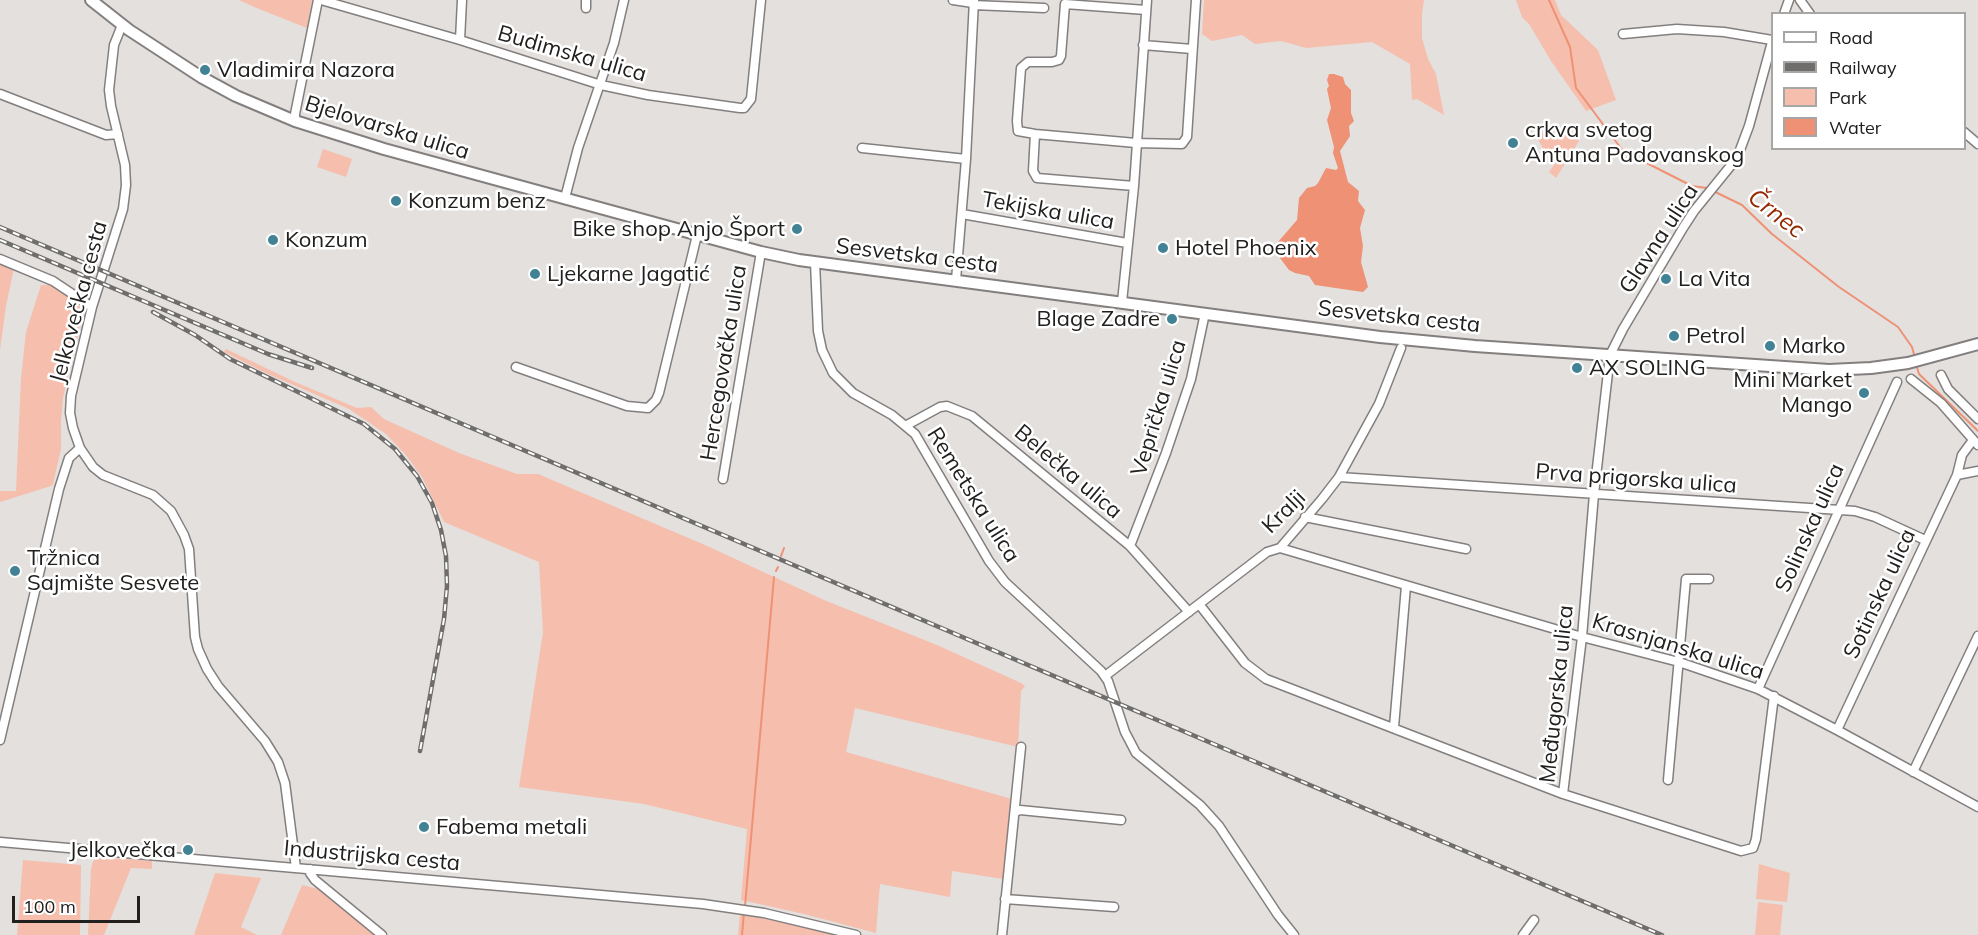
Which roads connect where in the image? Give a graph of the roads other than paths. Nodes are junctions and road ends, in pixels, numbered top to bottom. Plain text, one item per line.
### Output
1 (91, 0) edge
2 (319, 0) edge
3 (462, 0) edge
4 (624, 0) edge
5 (761, 0) edge
6 (953, 0) edge
7 (1196, 0) edge
8 (974, 2) edge
9 (1065, 2) edge
10 (1146, 5) edge
11 (1044, 8) dead end
12 (122, 25) junction
13 (1623, 34) dead end
14 (460, 40) junction
15 (1771, 40) edge
16 (1143, 45) junction
17 (1771, 48) edge
18 (1192, 49) junction
19 (601, 85) junction
20 (0, 94) edge
21 (296, 121) junction
22 (1966, 133) edge
23 (118, 134) junction
24 (1035, 134) junction
25 (1136, 143) junction
26 (1978, 144) edge
27 (862, 148) dead end
28 (966, 159) junction
29 (1134, 186) junction
30 (566, 193) junction
31 (962, 214) junction
32 (697, 235) junction
33 (1127, 243) junction
34 (761, 252) junction
35 (0, 259) edge
36 (815, 262) junction
37 (956, 280) junction
38 (1122, 302) junction
39 (92, 307) junction
40 (1205, 314) junction
41 (1978, 344) edge
42 (1401, 348) dead end
43 (1610, 355) junction
44 (516, 367) dead end
45 (1941, 375) dead end
46 (1911, 379) dead end
47 (1896, 382) dead end
48 (1978, 419) edge
49 (907, 425) junction
50 (1976, 443) edge
51 (80, 448) junction
52 (1978, 471) edge
53 (1957, 475) junction
54 (1339, 477) junction
55 (723, 479) dead end
56 (1594, 494) junction
57 (1837, 511) junction
58 (1305, 517) junction
59 (1925, 540) junction
60 (1130, 546) junction
61 (1280, 548) junction
62 (1466, 549) dead end
63 (1709, 579) dead end
64 (1406, 586) junction
65 (1199, 604) junction
66 (1189, 612) junction
67 (1978, 636) edge
68 (1582, 637) junction
69 (1679, 662) junction
70 (1105, 676) junction
71 (1758, 689) junction
72 (1774, 696) junction
73 (1394, 727) junction
74 (1838, 730) junction
75 (0, 740) edge
76 (1021, 747) dead end
77 (1913, 772) junction
78 (1668, 780) dead end
79 (1563, 794) junction
80 (1978, 807) edge
81 (1015, 812) junction
82 (1122, 820) dead end
83 (0, 842) edge
84 (296, 868) junction
85 (310, 869) junction
86 (1005, 899) junction
87 (1114, 907) dead end
88 (1534, 920) dead end
89 (382, 935) edge
90 (856, 935) edge
91 (1002, 935) edge
92 (1294, 935) edge
93 (1523, 935) edge

1 - 12 main road, Bjelovarska ulica
2 - 14 street, Budimska ulica
2 - 21 street
3 - 14 street
4 - 19 street
5 - 19 street, Budimska ulica
6 - 8 street
7 - 18 street
8 - 11 street
8 - 28 street, Tekijska ulica
9 - 10 street
9 - 24 street
10 - 16 street
12 - 21 main road, Bjelovarska ulica
12 - 23 street, Jelkovečka cesta
13 - 15 street, Glavna ulica
14 - 19 street, Budimska ulica
16 - 18 street
16 - 25 street
17 - 43 street, Glavna ulica
18 - 25 street
19 - 30 street
20 - 23 street
21 - 30 main road, Bjelovarska ulica
22 - 26 street
23 - 39 street, Jelkovečka cesta
24 - 25 street
24 - 29 street
25 - 29 street
27 - 28 street, Tekijska ulica
28 - 31 street, Tekijska ulica
29 - 33 street
30 - 32 main road, Bjelovarska ulica
31 - 33 street, Tekijska ulica
31 - 37 street, Tekijska ulica
32 - 34 main road, Bjelovarska ulica
32 - 44 street
33 - 38 street
34 - 36 main road, Bjelovarska ulica
34 - 55 street, Hercegovačka ulica
35 - 39 street
36 - 37 main road, Sesvetska cesta
36 - 49 street, Remetska ulica
37 - 38 main road, Sesvetska cesta
38 - 40 main road, Sesvetska cesta
39 - 51 street, Jelkovečka cesta
40 - 43 main road, Sesvetska cesta
40 - 60 street, Veprička ulica
41 - 43 main road, Sesvetska cesta
42 - 54 street, Kralji
43 - 56 street, Međugorska ulica
45 - 48 street
46 - 50 street
47 - 57 street, Solinska ulica
49 - 60 street, Belečka ulica
49 - 70 street, Remetska ulica
50 - 53 street, Sotinska ulica
51 - 75 street
51 - 84 street, Jelkovečka cesta
52 - 53 street
53 - 59 street, Sotinska ulica
54 - 56 street, Prva prigorska ulica
54 - 58 street, Kralji
56 - 57 street, Prva prigorska ulica
56 - 68 street, Međugorska ulica
57 - 59 street, Prva prigorska ulica
57 - 71 street, Solinska ulica
58 - 61 street, Kralji
58 - 62 street
59 - 74 street, Sotinska ulica
60 - 66 street, Belečka ulica
61 - 64 street, Krasnjanska ulica
61 - 65 street, Kralji
63 - 69 street
64 - 68 street, Krasnjanska ulica
64 - 73 street
65 - 66 street, Kralji
65 - 73 street
66 - 70 street, Kralji
67 - 77 street
68 - 69 street, Krasnjanska ulica
68 - 79 street, Međugorska ulica
69 - 71 street, Krasnjanska ulica
69 - 78 street
70 - 92 street
71 - 72 street, Krasnjanska ulica
72 - 74 street, Krasnjanska ulica
72 - 79 street, Međugorska ulica
73 - 79 street
74 - 77 street, Krasnjanska ulica
76 - 81 street
77 - 80 street, Krasnjanska ulica
81 - 82 street
81 - 86 street
83 - 84 street, Industrijska cesta
84 - 85 street, Industrijska cesta
85 - 89 street
85 - 90 street, Industrijska cesta
86 - 87 street
86 - 91 street
88 - 93 street

